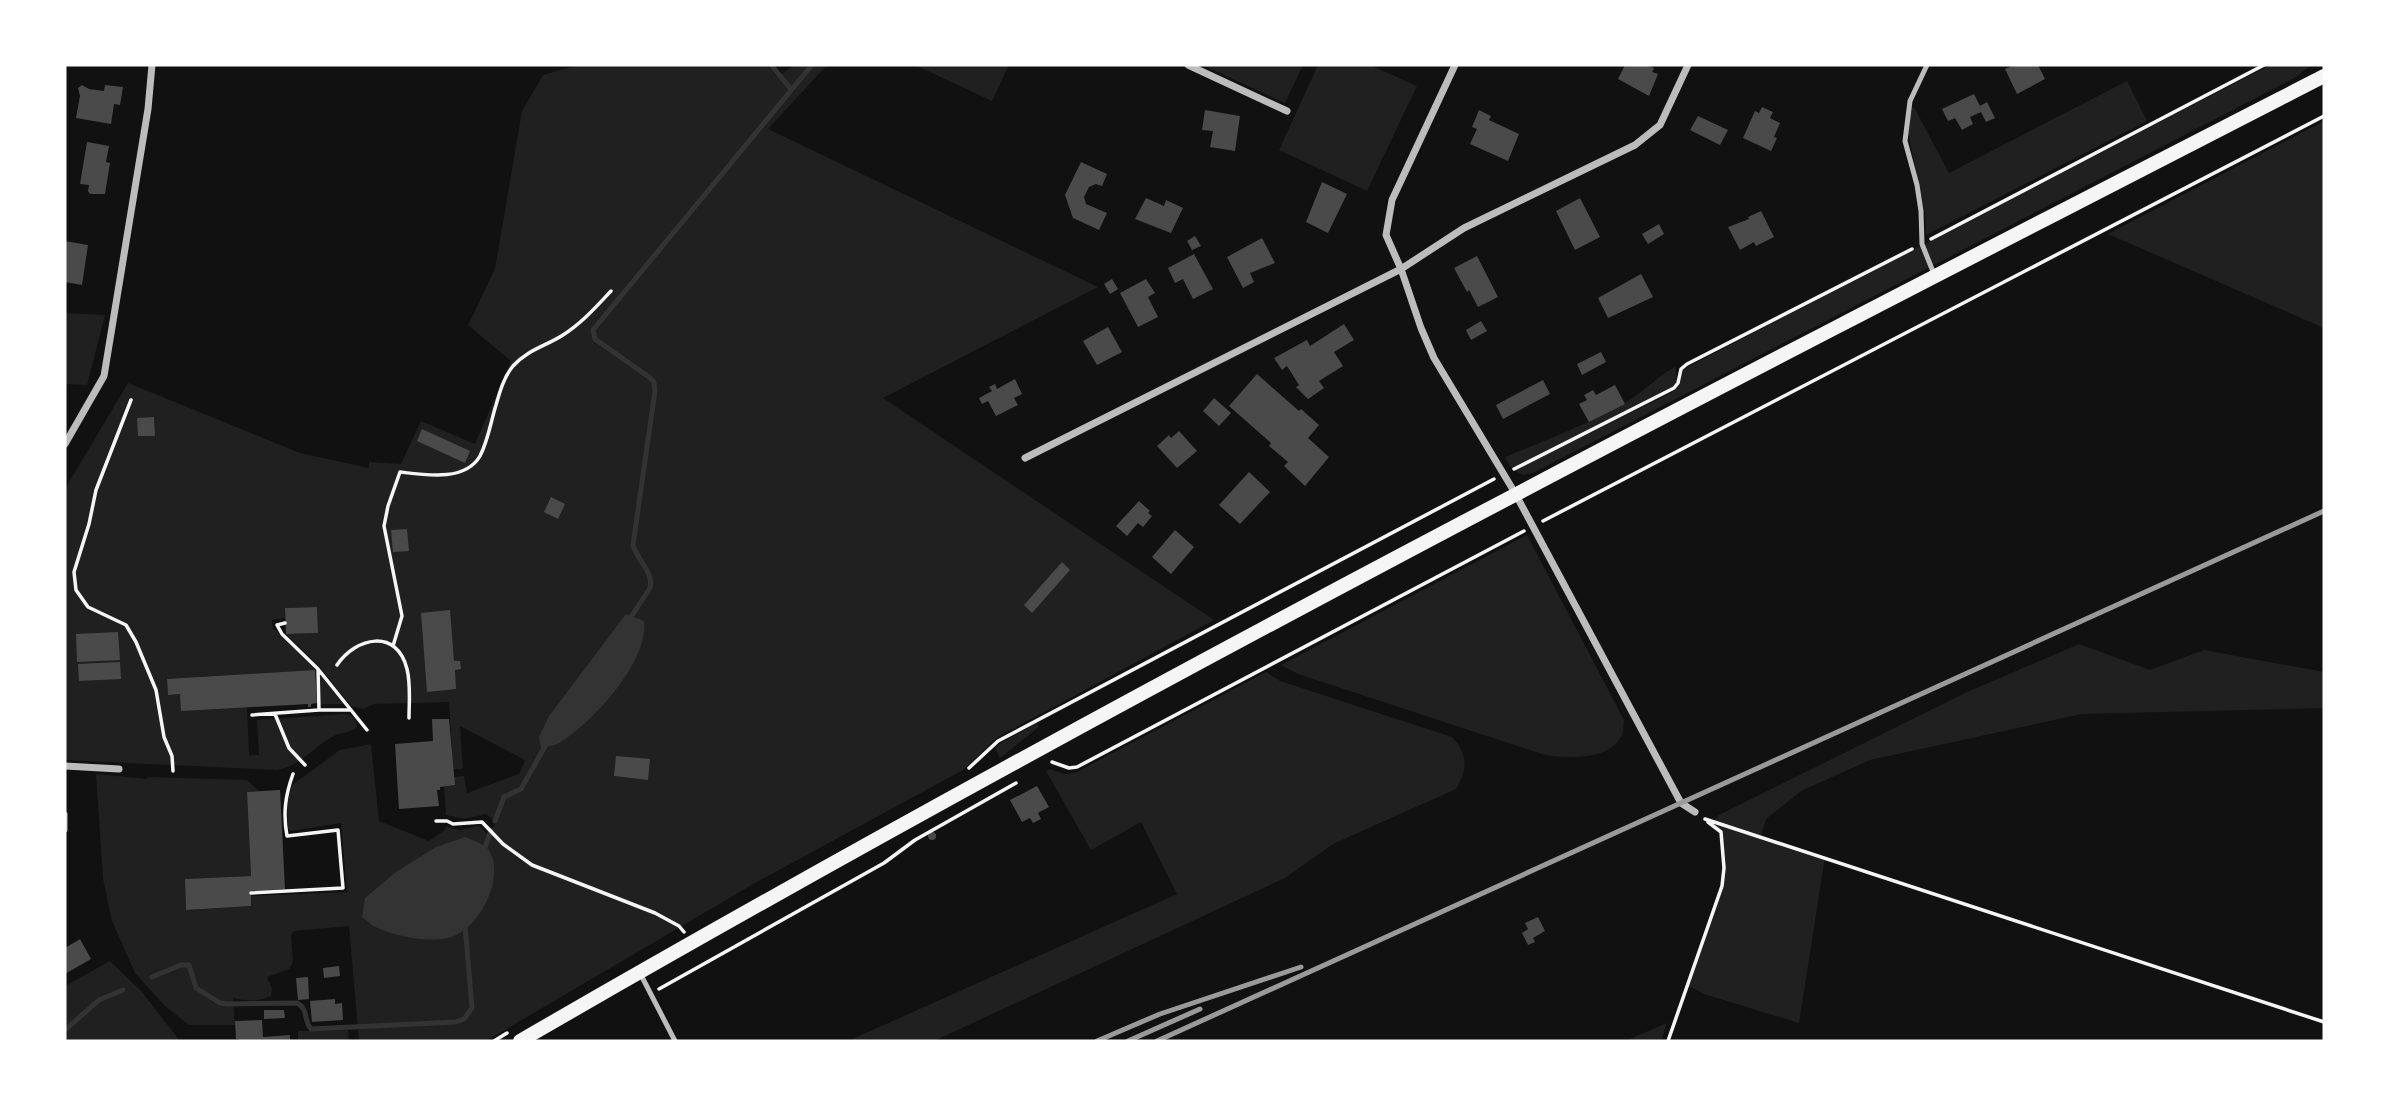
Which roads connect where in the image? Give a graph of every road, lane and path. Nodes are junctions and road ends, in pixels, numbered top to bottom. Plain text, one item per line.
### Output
1 (152, 65) edge
2 (1188, 65) edge
3 (1455, 65) edge
4 (1688, 65) edge
5 (1927, 65) edge
6 (2264, 65) edge
7 (2324, 76) edge
8 (1287, 111) dead end
9 (2324, 116) edge
10 (1922, 244) junction
11 (1401, 269) junction
12 (1935, 277) junction
13 (611, 291) dead end
14 (131, 400) dead end
15 (65, 444) edge
16 (1026, 458) dead end
17 (1504, 474) junction
18 (1516, 493) junction
19 (1532, 527) junction
20 (285, 624) dead end
21 (393, 646) junction
22 (337, 665) dead end
23 (318, 669) junction
24 (318, 710) junction
25 (351, 710) dead end
26 (275, 713) junction
27 (252, 715) dead end
28 (409, 719) dead end
29 (367, 730) dead end
30 (989, 750) dead end
31 (1047, 762) dead end
32 (305, 765) dead end
33 (65, 766) edge
34 (118, 769) dead end
35 (173, 771) dead end
36 (293, 775) dead end
37 (1018, 781) dead end
38 (1695, 813) joint
39 (65, 814) edge
40 (1705, 819) junction
41 (436, 821) dead end
42 (65, 830) edge
43 (251, 893) dead end
44 (683, 930) dead end
45 (640, 972) junction
46 (650, 993) junction
47 (2324, 1022) edge
48 (520, 1041) edge
49 (675, 1041) edge
50 (1668, 1041) edge

1 - 15 street
2 - 8 street
3 - 11 street
4 - 11 street
5 - 10 lane
6 - 10 path
7 - 12 main road
9 - 19 path
10 - 12 lane
10 - 17 path
11 - 16 street
11 - 17 street
12 - 18 main road
13 - 21 path
14 - 35 path
17 - 18 street
17 - 30 path
18 - 19 street
18 - 45 main road
19 - 31 path
19 - 38 street
20 - 23 path
21 - 22 path
21 - 28 path
23 - 24 path
23 - 29 path
24 - 25 path
24 - 26 path
26 - 27 path
26 - 32 path
33 - 34 street
36 - 43 path
37 - 46 path
38 - 40 path
39 - 42 lane
40 - 47 path
40 - 50 path
41 - 44 path
45 - 46 lane
45 - 48 main road
46 - 49 lane

